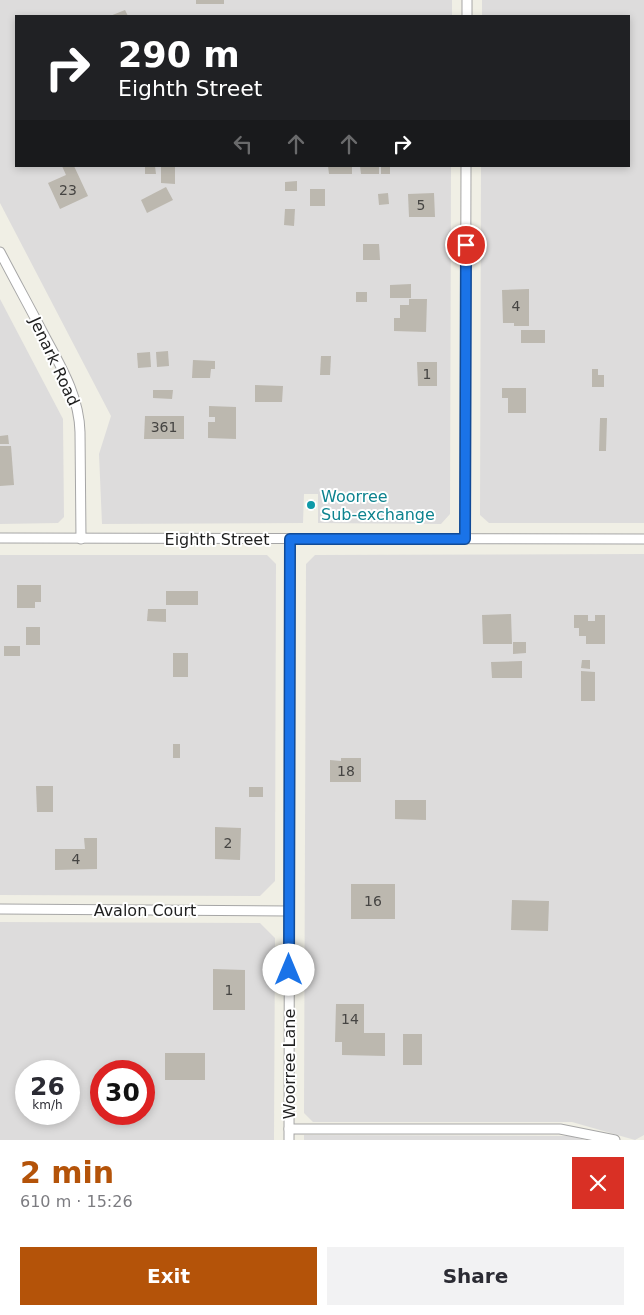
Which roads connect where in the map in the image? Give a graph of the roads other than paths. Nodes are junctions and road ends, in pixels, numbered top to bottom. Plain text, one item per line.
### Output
1 (467, 0) edge
2 (467, 15) edge
3 (466, 167) edge
4 (0, 252) edge
5 (0, 538) edge
6 (81, 538) junction
7 (290, 539) junction
8 (465, 539) junction
9 (644, 539) edge
10 (0, 909) edge
11 (289, 911) junction
12 (289, 1129) junction
13 (289, 1140) edge
14 (615, 1140) edge

1 - 2 street
3 - 8 street
4 - 6 street, Jenark Road
5 - 6 street, Eighth Street
6 - 7 street, Eighth Street
7 - 8 street, Eighth Street
7 - 11 street, Woorree Lane
8 - 9 street, Eighth Street
10 - 11 street, Avalon Court
11 - 12 street, Woorree Lane
12 - 13 street, Woorree Lane
12 - 14 street

